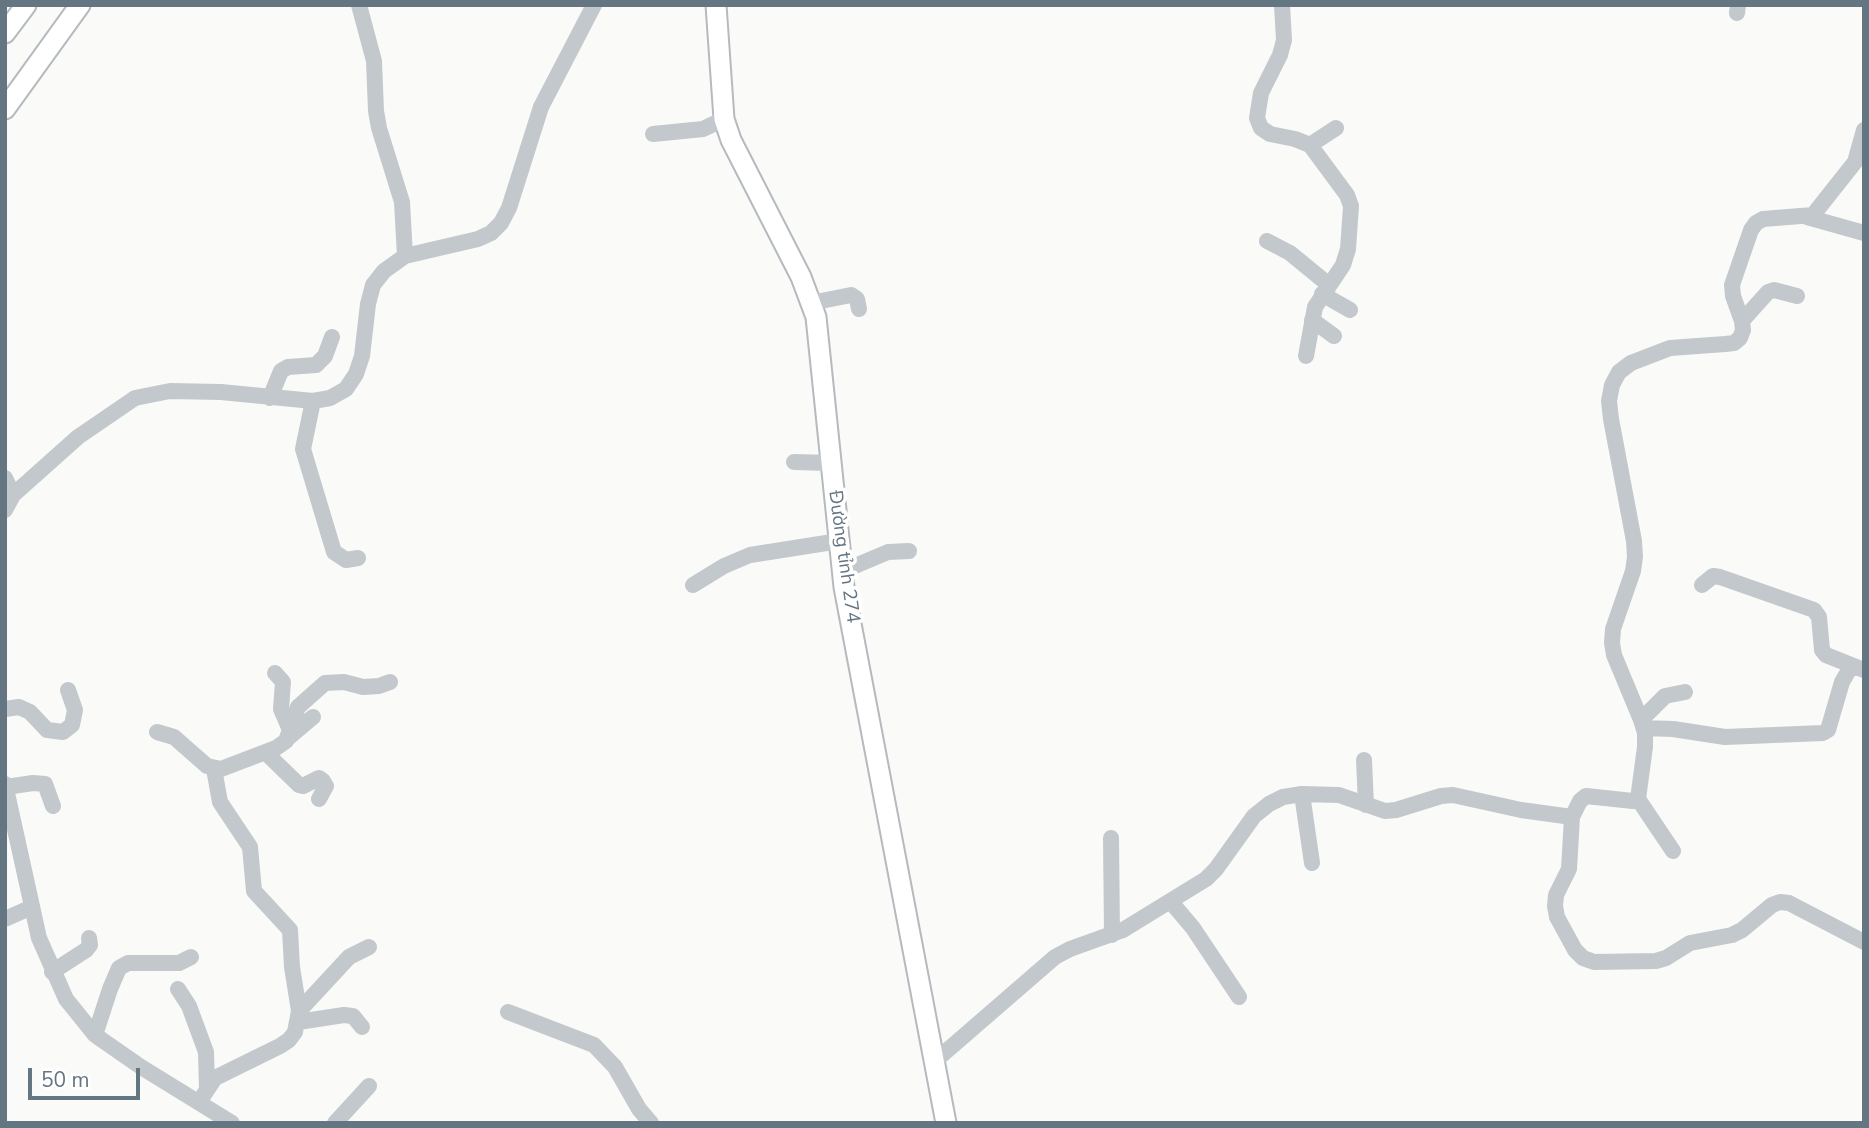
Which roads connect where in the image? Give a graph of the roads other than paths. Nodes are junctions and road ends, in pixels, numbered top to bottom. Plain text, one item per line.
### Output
1 (26, 5) edge
2 (80, 5) edge
3 (359, 5) edge
4 (594, 5) edge
5 (716, 5) edge
6 (1282, 5) edge
7 (5, 33) edge
8 (5, 109) edge
9 (724, 119) junction
10 (1336, 128) dead end
11 (1864, 130) edge
12 (653, 134) dead end
13 (1310, 145) junction
14 (1807, 217) junction
15 (1864, 233) edge
16 (1267, 241) dead end
17 (405, 257) junction
18 (1325, 289) junction
19 (1797, 296) dead end
20 (811, 303) junction
21 (859, 309) dead end
22 (1350, 310) dead end
23 (1312, 320) junction
24 (1742, 321) junction
25 (1334, 336) dead end
26 (332, 337) dead end
27 (1306, 356) dead end
28 (270, 398) junction
29 (313, 401) junction
30 (794, 462) dead end
31 (830, 463) junction
32 (5, 478) edge
33 (9, 503) edge
34 (839, 541) junction
35 (909, 551) dead end
36 (358, 558) dead end
37 (843, 571) junction
38 (693, 585) dead end
39 (1702, 585) dead end
40 (1860, 668) edge
41 (275, 673) dead end
42 (390, 682) dead end
43 (68, 690) dead end
44 (1685, 692) dead end
45 (5, 709) edge
46 (313, 717) dead end
47 (1643, 724) junction
48 (157, 732) dead end
49 (288, 735) junction
50 (265, 752) junction
51 (1364, 760) dead end
52 (214, 769) junction
53 (6, 785) edge
54 (1302, 794) junction
55 (319, 799) dead end
56 (1637, 799) junction
57 (1366, 805) junction
58 (52, 806) dead end
59 (1572, 817) junction
60 (1111, 838) dead end
61 (1673, 851) dead end
62 (1312, 863) dead end
63 (1171, 902) junction
64 (32, 907) junction
65 (5, 919) edge
66 (1112, 935) junction
67 (89, 938) dead end
68 (1864, 942) edge
69 (369, 947) dead end
70 (191, 957) dead end
71 (52, 972) junction
72 (178, 989) dead end
73 (1239, 997) dead end
74 (508, 1012) dead end
75 (299, 1016) junction
76 (362, 1027) dead end
77 (95, 1035) junction
78 (935, 1061) junction
79 (369, 1086) dead end
80 (203, 1096) junction
81 (232, 1123) edge
82 (335, 1123) edge
83 (651, 1123) edge
84 (946, 1123) edge

1 - 7 main road
2 - 8 main road
3 - 17 street
4 - 17 street
5 - 9 main road, Đường tỉnh 274
6 - 13 street
9 - 12 street
9 - 20 main road, Đường tỉnh 274
10 - 13 street
11 - 14 street
13 - 18 street
14 - 15 street
14 - 24 street
16 - 18 street
17 - 29 street
18 - 22 street
18 - 23 street
19 - 24 street
20 - 21 street
20 - 31 main road, Đường tỉnh 274
23 - 25 street
23 - 27 street
24 - 47 street
26 - 28 street
28 - 29 street
28 - 33 street
29 - 36 street
30 - 31 street
31 - 34 main road, Đường tỉnh 274
32 - 33 street
34 - 37 main road, Đường tỉnh 274
34 - 38 street
35 - 37 street
37 - 78 main road, Đường tỉnh 274
39 - 40 street
40 - 47 street
41 - 49 street
42 - 49 street
43 - 45 street
44 - 47 street
46 - 49 street
47 - 56 street
48 - 52 street
49 - 50 street
50 - 52 street
50 - 55 street
51 - 57 street
52 - 75 street
53 - 58 street
53 - 64 street
54 - 57 street
54 - 62 street
54 - 63 street
56 - 59 street
56 - 61 street
57 - 59 street
59 - 68 street
60 - 66 street
63 - 66 street
63 - 73 street
64 - 65 street
64 - 71 street
66 - 78 street
67 - 71 street
69 - 75 street
70 - 77 street
71 - 77 street
72 - 80 street
74 - 83 street
75 - 76 street
75 - 80 street
77 - 80 street
78 - 84 main road, Đường tỉnh 274
79 - 82 street
80 - 81 street

